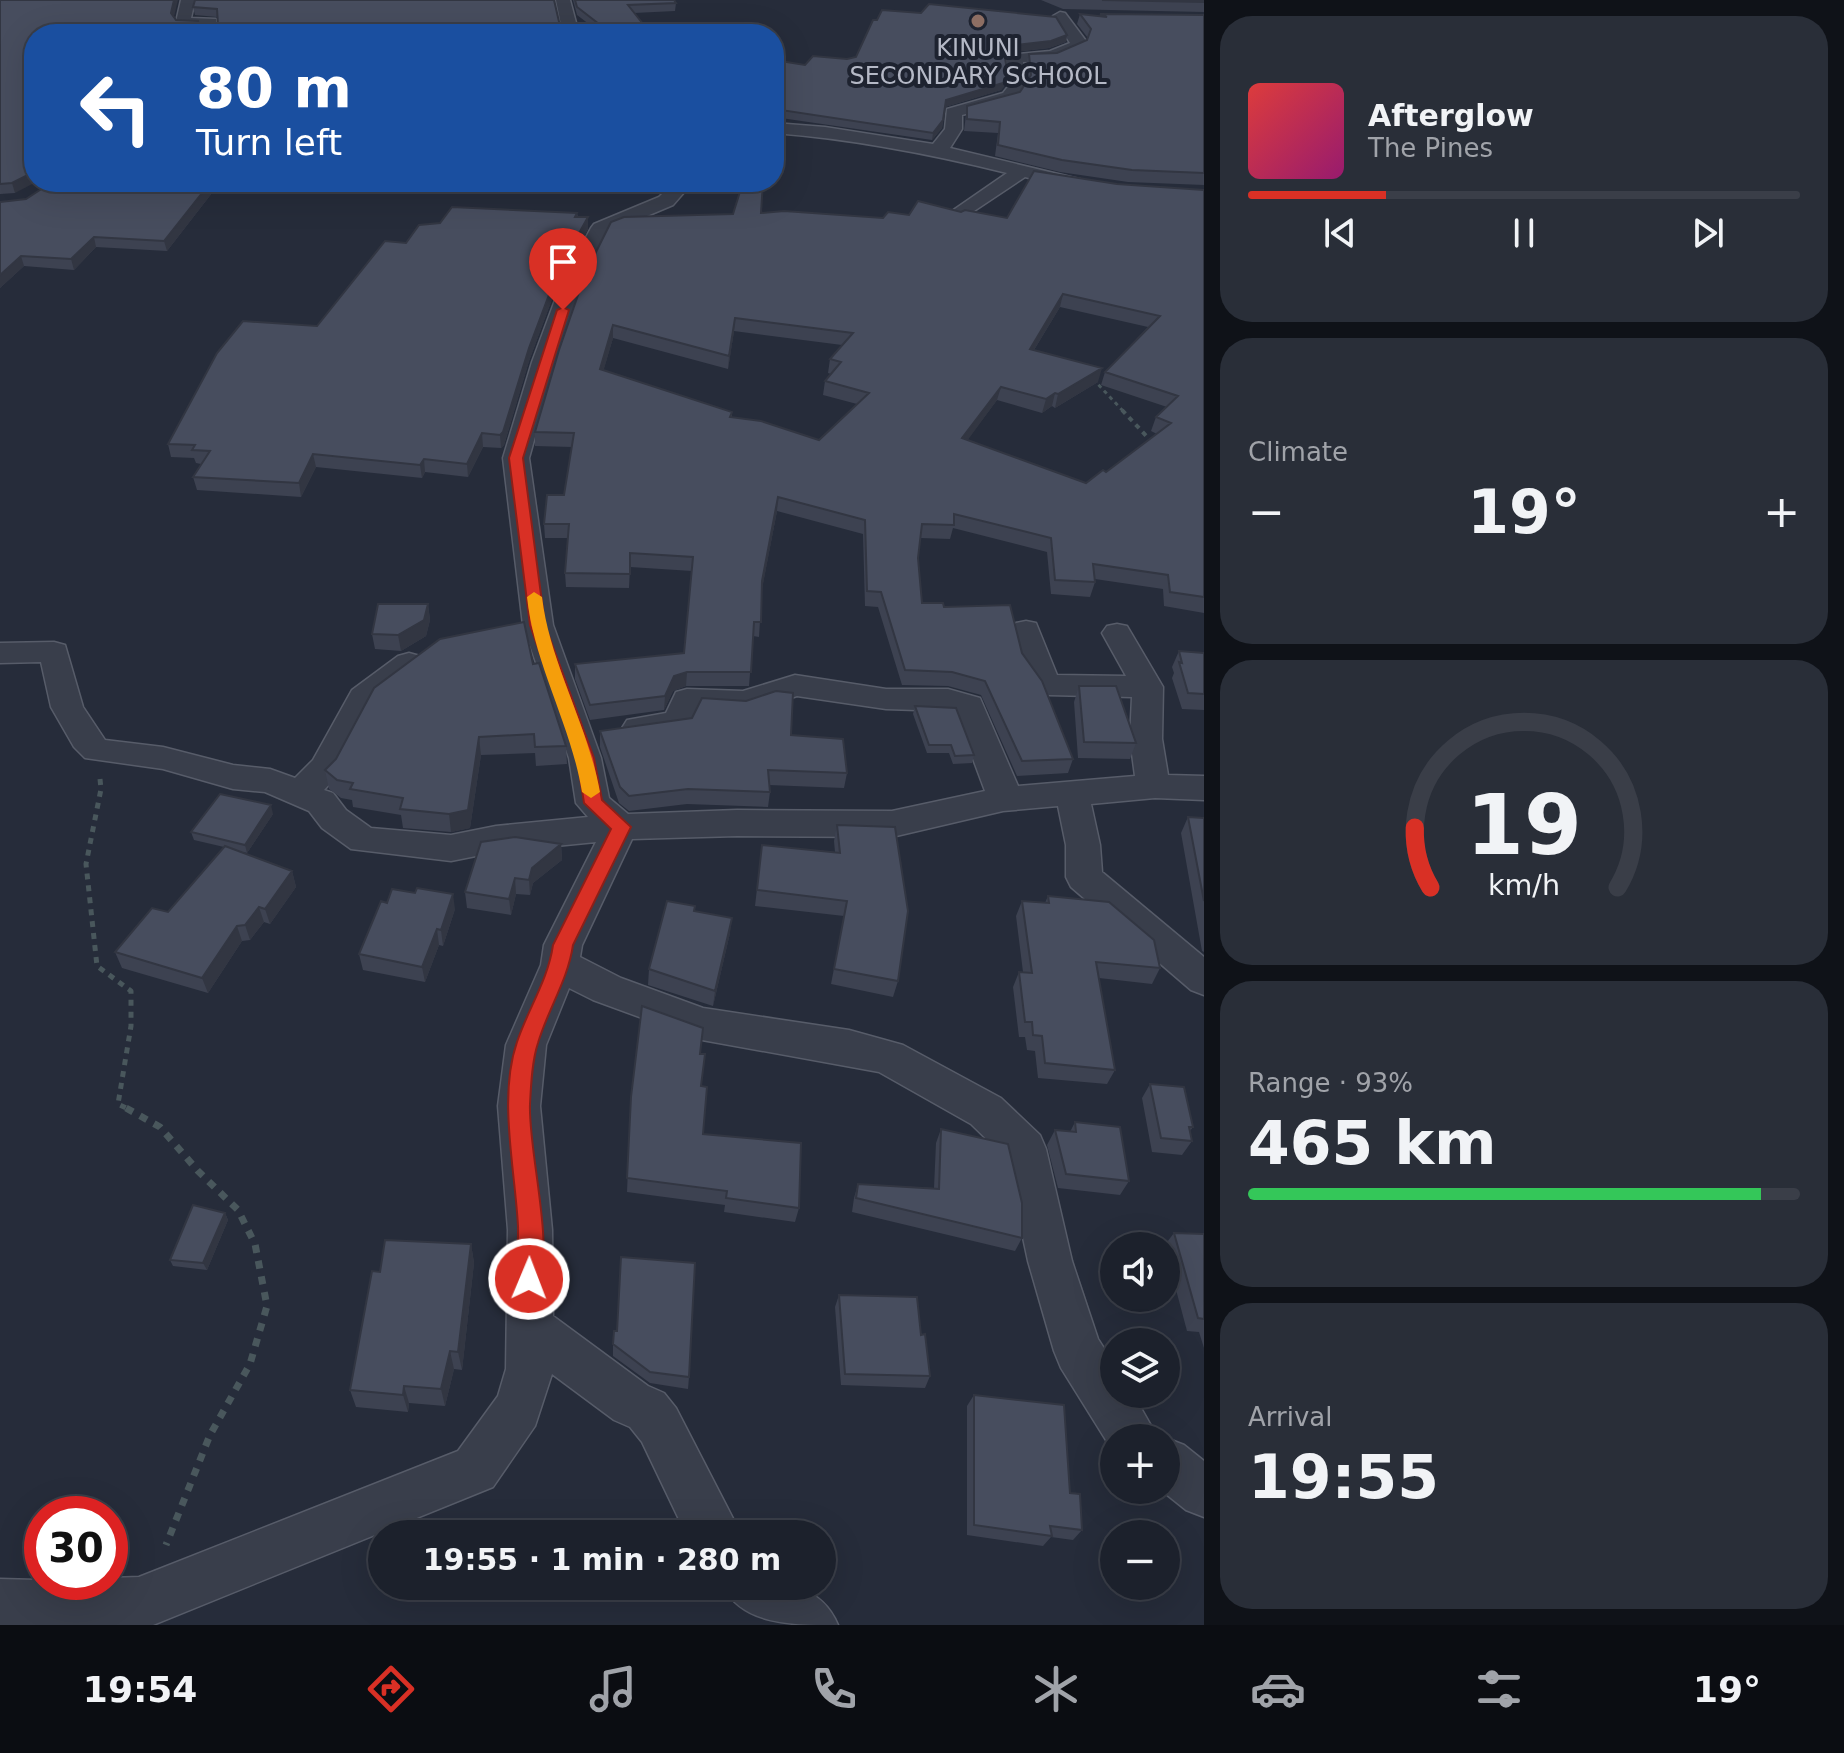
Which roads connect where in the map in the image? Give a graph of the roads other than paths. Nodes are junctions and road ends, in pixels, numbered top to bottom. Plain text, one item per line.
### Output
1 (188, 0) edge
2 (563, 0) edge
3 (1061, 16) dead end
4 (211, 24) edge
5 (569, 24) edge
6 (784, 129) edge
7 (937, 150) junction
8 (1020, 172) junction
9 (1100, 187) edge
10 (675, 192) edge
11 (959, 215) edge
12 (1026, 630) dead end
13 (1117, 633) dead end
14 (432, 647) edge
15 (0, 653) edge
16 (1148, 687) junction
17 (578, 735) junction
18 (1155, 786) junction
19 (1204, 788) edge
20 (1072, 793) junction
21 (300, 794) junction
22 (1003, 799) junction
23 (621, 827) junction
24 (560, 965) junction
25 (1204, 979) edge
26 (529, 1327) junction
27 (1124, 1424) edge
28 (1180, 1474) edge
29 (1204, 1492) edge
30 (706, 1520) edge
31 (771, 1600) edge
32 (0, 1606) edge
33 (139, 1614) edge
34 (811, 1625) edge

1 - 4 street
2 - 5 street
3 - 7 street
6 - 7 street
7 - 8 street
8 - 9 street
8 - 11 street
10 - 17 street
12 - 16 street
13 - 16 street
14 - 21 street
15 - 21 street
16 - 18 street
17 - 22 street
17 - 23 street
18 - 19 street
18 - 20 street
20 - 22 street
20 - 25 street
21 - 23 street
22 - 23 street
23 - 24 street
24 - 26 street
24 - 27 street
26 - 30 street
26 - 33 street
28 - 29 street
31 - 34 street
32 - 33 street

